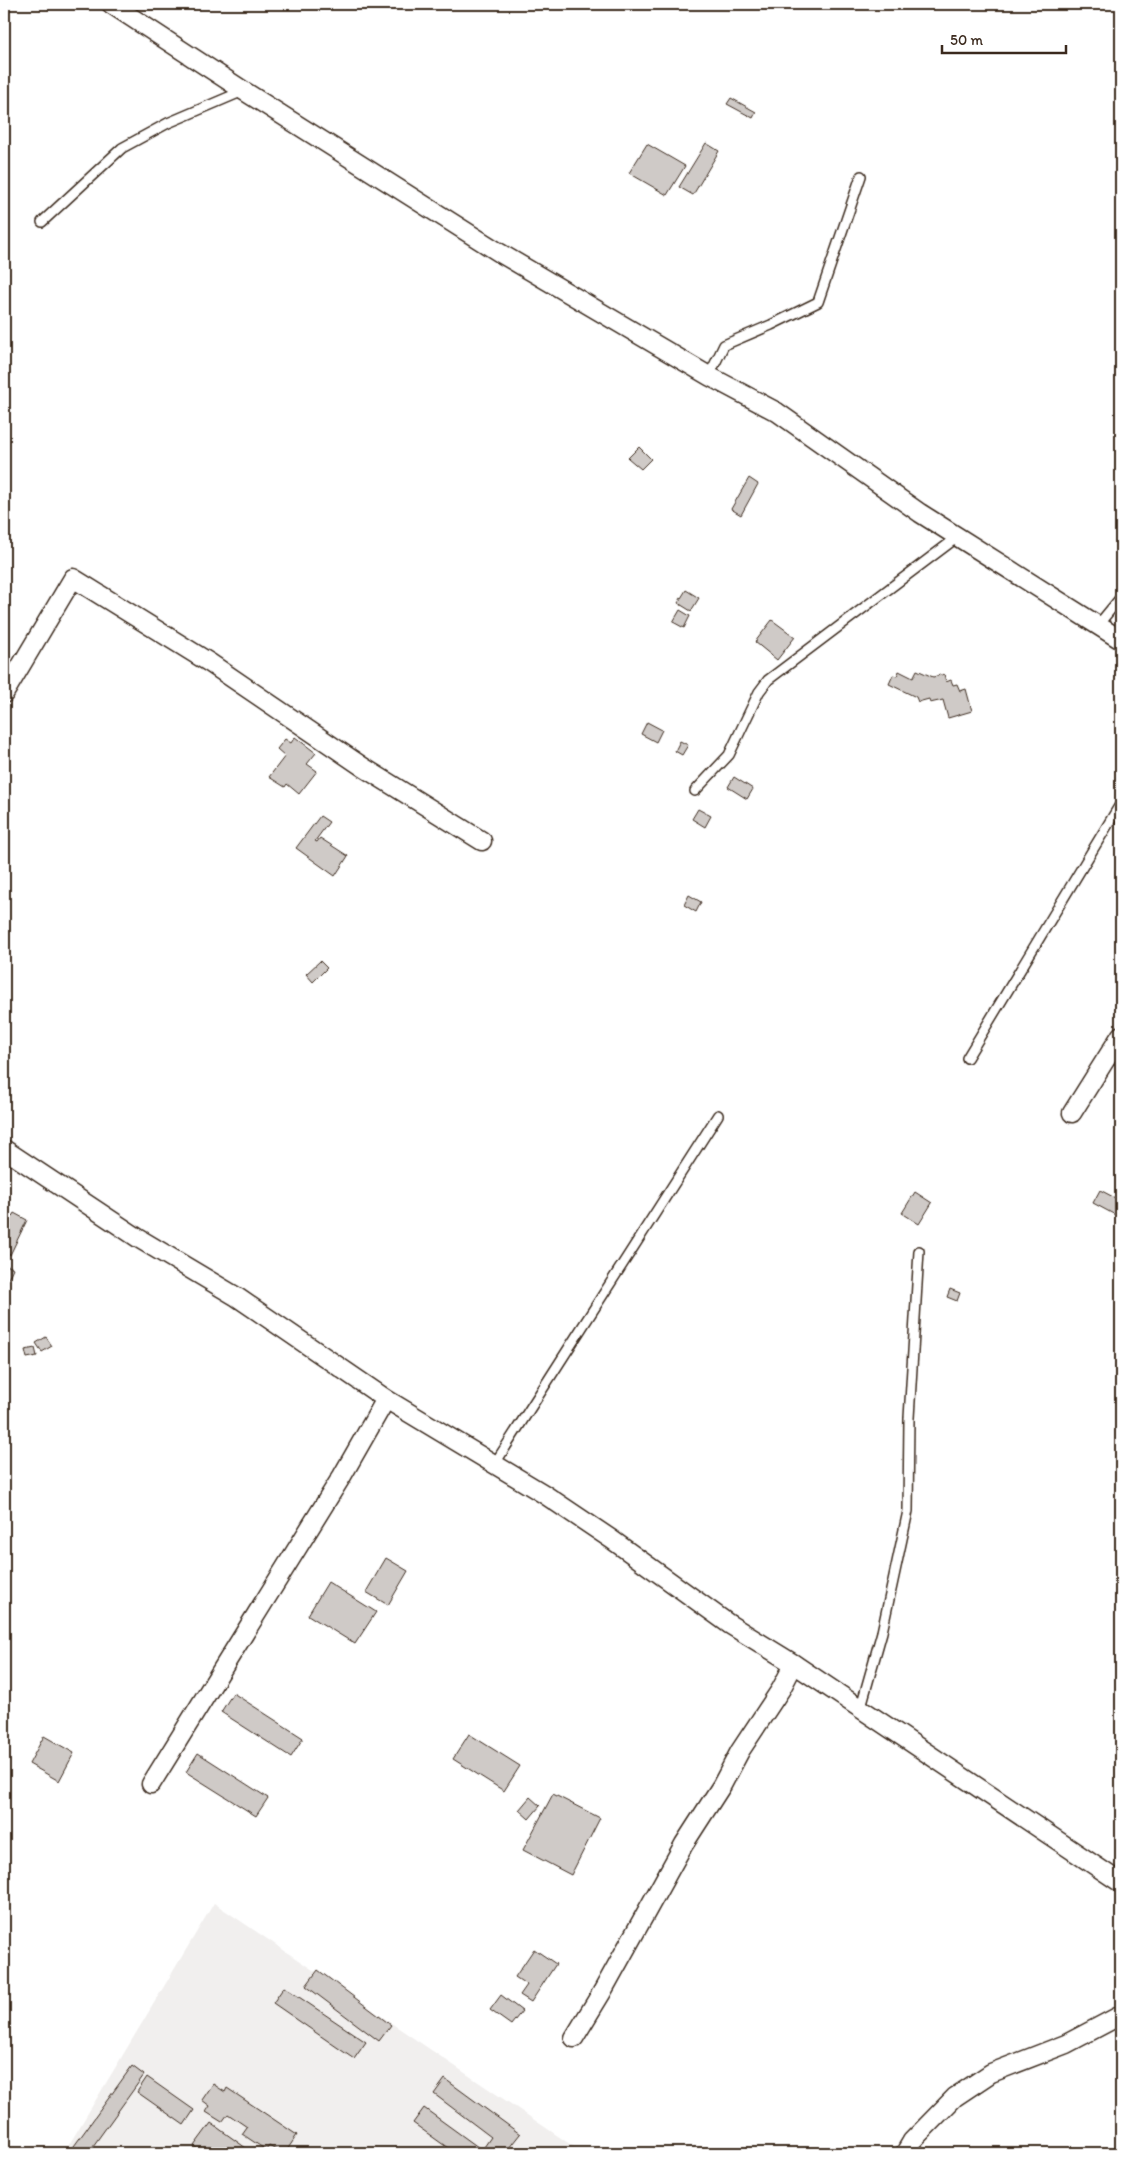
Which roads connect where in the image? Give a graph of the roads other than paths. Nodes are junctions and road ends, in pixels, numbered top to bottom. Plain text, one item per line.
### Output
1 (111, 4) edge
2 (244, 91) junction
3 (860, 176) dead end
4 (42, 222) dead end
5 (709, 376) junction
6 (960, 536) junction
7 (1121, 597) edge
8 (1098, 625) junction
9 (1121, 640) edge
10 (4, 694) edge
11 (695, 791) dead end
12 (1121, 803) edge
13 (482, 841) dead end
14 (1121, 1035) edge
15 (967, 1058) dead end
16 (1072, 1113) dead end
17 (718, 1115) dead end
18 (4, 1149) edge
19 (919, 1252) dead end
20 (386, 1399) junction
21 (494, 1465) junction
22 (794, 1664) junction
23 (860, 1710) junction
24 (151, 1784) dead end
25 (1120, 1881) edge
26 (1121, 2016) edge
27 (574, 2038) dead end
28 (905, 2153) edge

1 - 2 street
2 - 4 lane
2 - 5 street
3 - 5 lane
5 - 6 street
6 - 8 street
6 - 11 lane
7 - 8 lane
8 - 9 street
10 - 13 street
12 - 15 lane
14 - 16 street
17 - 21 lane
18 - 20 street
19 - 23 lane
20 - 21 street
20 - 24 street
21 - 22 street
22 - 23 street
22 - 27 street
23 - 25 street
26 - 28 street

